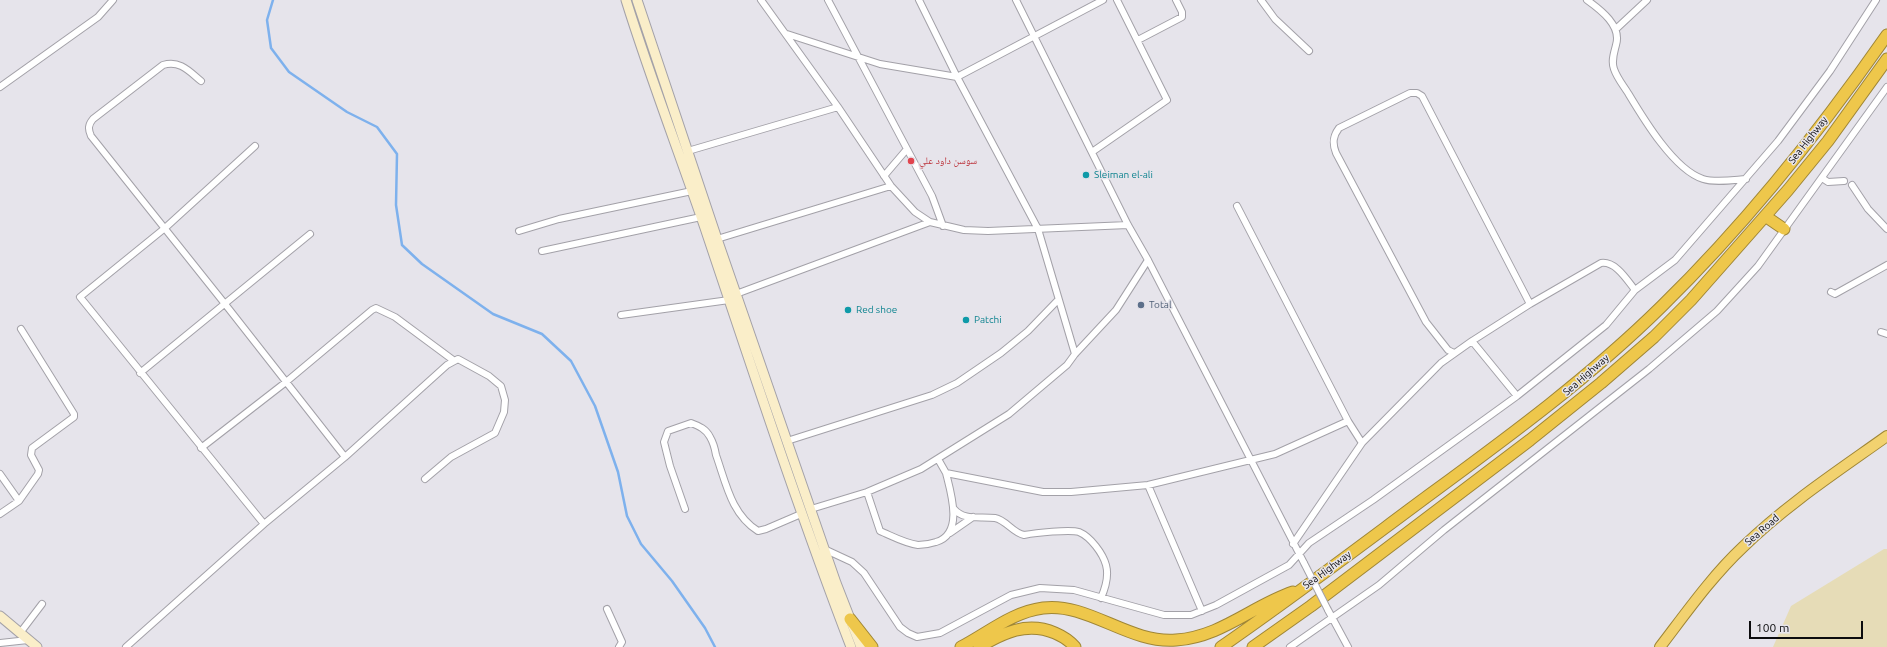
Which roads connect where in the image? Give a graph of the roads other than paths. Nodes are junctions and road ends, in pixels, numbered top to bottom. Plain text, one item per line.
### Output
1 (626, 0) edge
2 (637, 0) edge
3 (761, 0) edge
4 (828, 0) edge
5 (919, 0) edge
6 (1016, 0) edge
7 (1103, 0) edge
8 (1116, 0) edge
9 (1176, 0) edge
10 (1261, 0) edge
11 (1587, 0) edge
12 (1647, 0) edge
13 (1876, 0) edge
14 (109, 1) edge
15 (1616, 29) junction
16 (787, 34) junction
17 (1887, 35) edge
18 (1035, 37) junction
19 (1138, 40) junction
20 (1309, 51) dead end
21 (860, 59) junction
22 (1887, 59) edge
23 (957, 77) junction
24 (201, 81) dead end
25 (0, 87) edge
26 (1887, 87) edge
27 (838, 107) junction
28 (255, 146) dead end
29 (907, 149) junction
30 (688, 151) junction
31 (1092, 152) junction
32 (884, 176) junction
33 (1822, 178) junction
34 (1746, 179) junction
35 (1844, 181) dead end
36 (1852, 185) dead end
37 (891, 186) junction
38 (692, 191) junction
39 (1238, 206) dead end
40 (1765, 216) junction
41 (701, 217) junction
42 (930, 222) junction
43 (1128, 225) junction
44 (943, 226) junction
45 (165, 228) junction
46 (1038, 229) junction
47 (1784, 229) junction
48 (1887, 229) edge
49 (519, 231) dead end
50 (310, 234) dead end
51 (716, 239) junction
52 (542, 251) dead end
53 (1148, 260) junction
54 (1887, 265) edge
55 (1635, 290) junction
56 (1831, 292) dead end
57 (733, 297) junction
58 (1058, 300) junction
59 (225, 304) junction
60 (1530, 304) junction
61 (621, 315) dead end
62 (21, 329) dead end
63 (1472, 341) junction
64 (1454, 353) junction
65 (1075, 354) junction
66 (454, 360) junction
67 (140, 373) junction
68 (286, 382) junction
69 (1517, 396) junction
70 (1348, 421) junction
71 (1887, 436) edge
72 (787, 441) junction
73 (1362, 443) junction
74 (201, 448) junction
75 (345, 457) junction
76 (938, 459) junction
77 (1252, 460) junction
78 (946, 473) junction
79 (0, 474) edge
80 (425, 479) dead end
81 (1148, 485) junction
82 (867, 492) junction
83 (18, 500) junction
84 (685, 509) dead end
85 (811, 509) junction
86 (954, 509) junction
87 (0, 514) edge
88 (801, 514) junction
89 (973, 517) junction
90 (264, 524) junction
91 (948, 534) junction
92 (1293, 544) junction
93 (824, 549) junction
94 (1299, 555) junction
95 (1301, 590) junction
96 (1101, 598) junction
97 (42, 604) dead end
98 (607, 609) dead end
99 (1202, 611) junction
100 (0, 616) edge
101 (1333, 618) junction
102 (850, 619) junction
103 (20, 633) junction
104 (28, 640) junction
105 (0, 643) edge
106 (37, 647) edge
107 (126, 647) edge
108 (619, 647) edge
109 (851, 647) edge
110 (861, 647) edge
111 (872, 647) edge
112 (962, 647) edge
113 (979, 647) edge
114 (1075, 647) edge
115 (1222, 647) edge
116 (1253, 647) edge
117 (1290, 647) edge
118 (1348, 647) edge
119 (1660, 647) edge

1 - 38 main road
2 - 30 main road
3 - 16 street
4 - 21 street
5 - 23 street
6 - 18 street
7 - 18 street
8 - 19 street
9 - 19 street
10 - 20 street
11 - 15 street
12 - 15 street
13 - 34 street
14 - 25 street
15 - 34 street
16 - 21 street
16 - 27 street
17 - 95 highway, Sea Highway
18 - 23 street
18 - 31 street
19 - 31 street
21 - 23 street
21 - 29 street
22 - 40 highway, Sea Highway
23 - 46 street
24 - 45 street
26 - 33 street
27 - 30 street
27 - 32 street
28 - 45 street
29 - 32 street
29 - 44 street
30 - 51 main road
31 - 43 street
32 - 37 street
33 - 35 street
33 - 47 street
34 - 55 street
36 - 48 street
37 - 42 street
37 - 51 street
38 - 41 main road
38 - 49 street
39 - 70 street
40 - 47 highway
40 - 116 highway, Sea Highway
41 - 52 street
41 - 57 main road
42 - 44 street
42 - 57 street
43 - 46 street
43 - 53 street
44 - 46 street
45 - 59 street
45 - 67 street
46 - 58 street
47 - 101 street
50 - 59 street
51 - 57 main road
53 - 65 street
53 - 77 street
54 - 56 street
55 - 60 street
55 - 69 street
57 - 61 street
57 - 72 main road
57 - 88 main road
58 - 65 street
58 - 72 street
59 - 67 street
59 - 68 street
60 - 63 street
60 - 64 street
62 - 83 street
63 - 64 street
63 - 69 street
64 - 73 street
65 - 76 street
66 - 68 street
66 - 75 street
66 - 80 street
67 - 74 street
68 - 74 street
68 - 75 street
69 - 94 street
70 - 73 street
70 - 77 street
71 - 119 highway, Sea Road
72 - 85 main road
73 - 92 street
74 - 90 street
75 - 90 street
76 - 78 street
76 - 82 street
77 - 81 street
77 - 92 street
78 - 81 street
78 - 86 street
79 - 83 street
81 - 99 street
82 - 85 street
82 - 91 street
83 - 87 street
84 - 88 street
85 - 93 main road
86 - 89 street
86 - 91 street
88 - 109 main road
89 - 91 street
89 - 96 street
90 - 107 street
92 - 94 street
93 - 96 street
93 - 102 main road
94 - 99 street
94 - 101 street, bridge
95 - 112 highway
95 - 115 highway, Sea Highway
96 - 99 street
97 - 103 street
98 - 108 street
100 - 103 main road
101 - 117 street
101 - 118 street
102 - 110 main road
102 - 111 highway
103 - 104 main road
104 - 105 street
104 - 106 main road
113 - 114 highway

